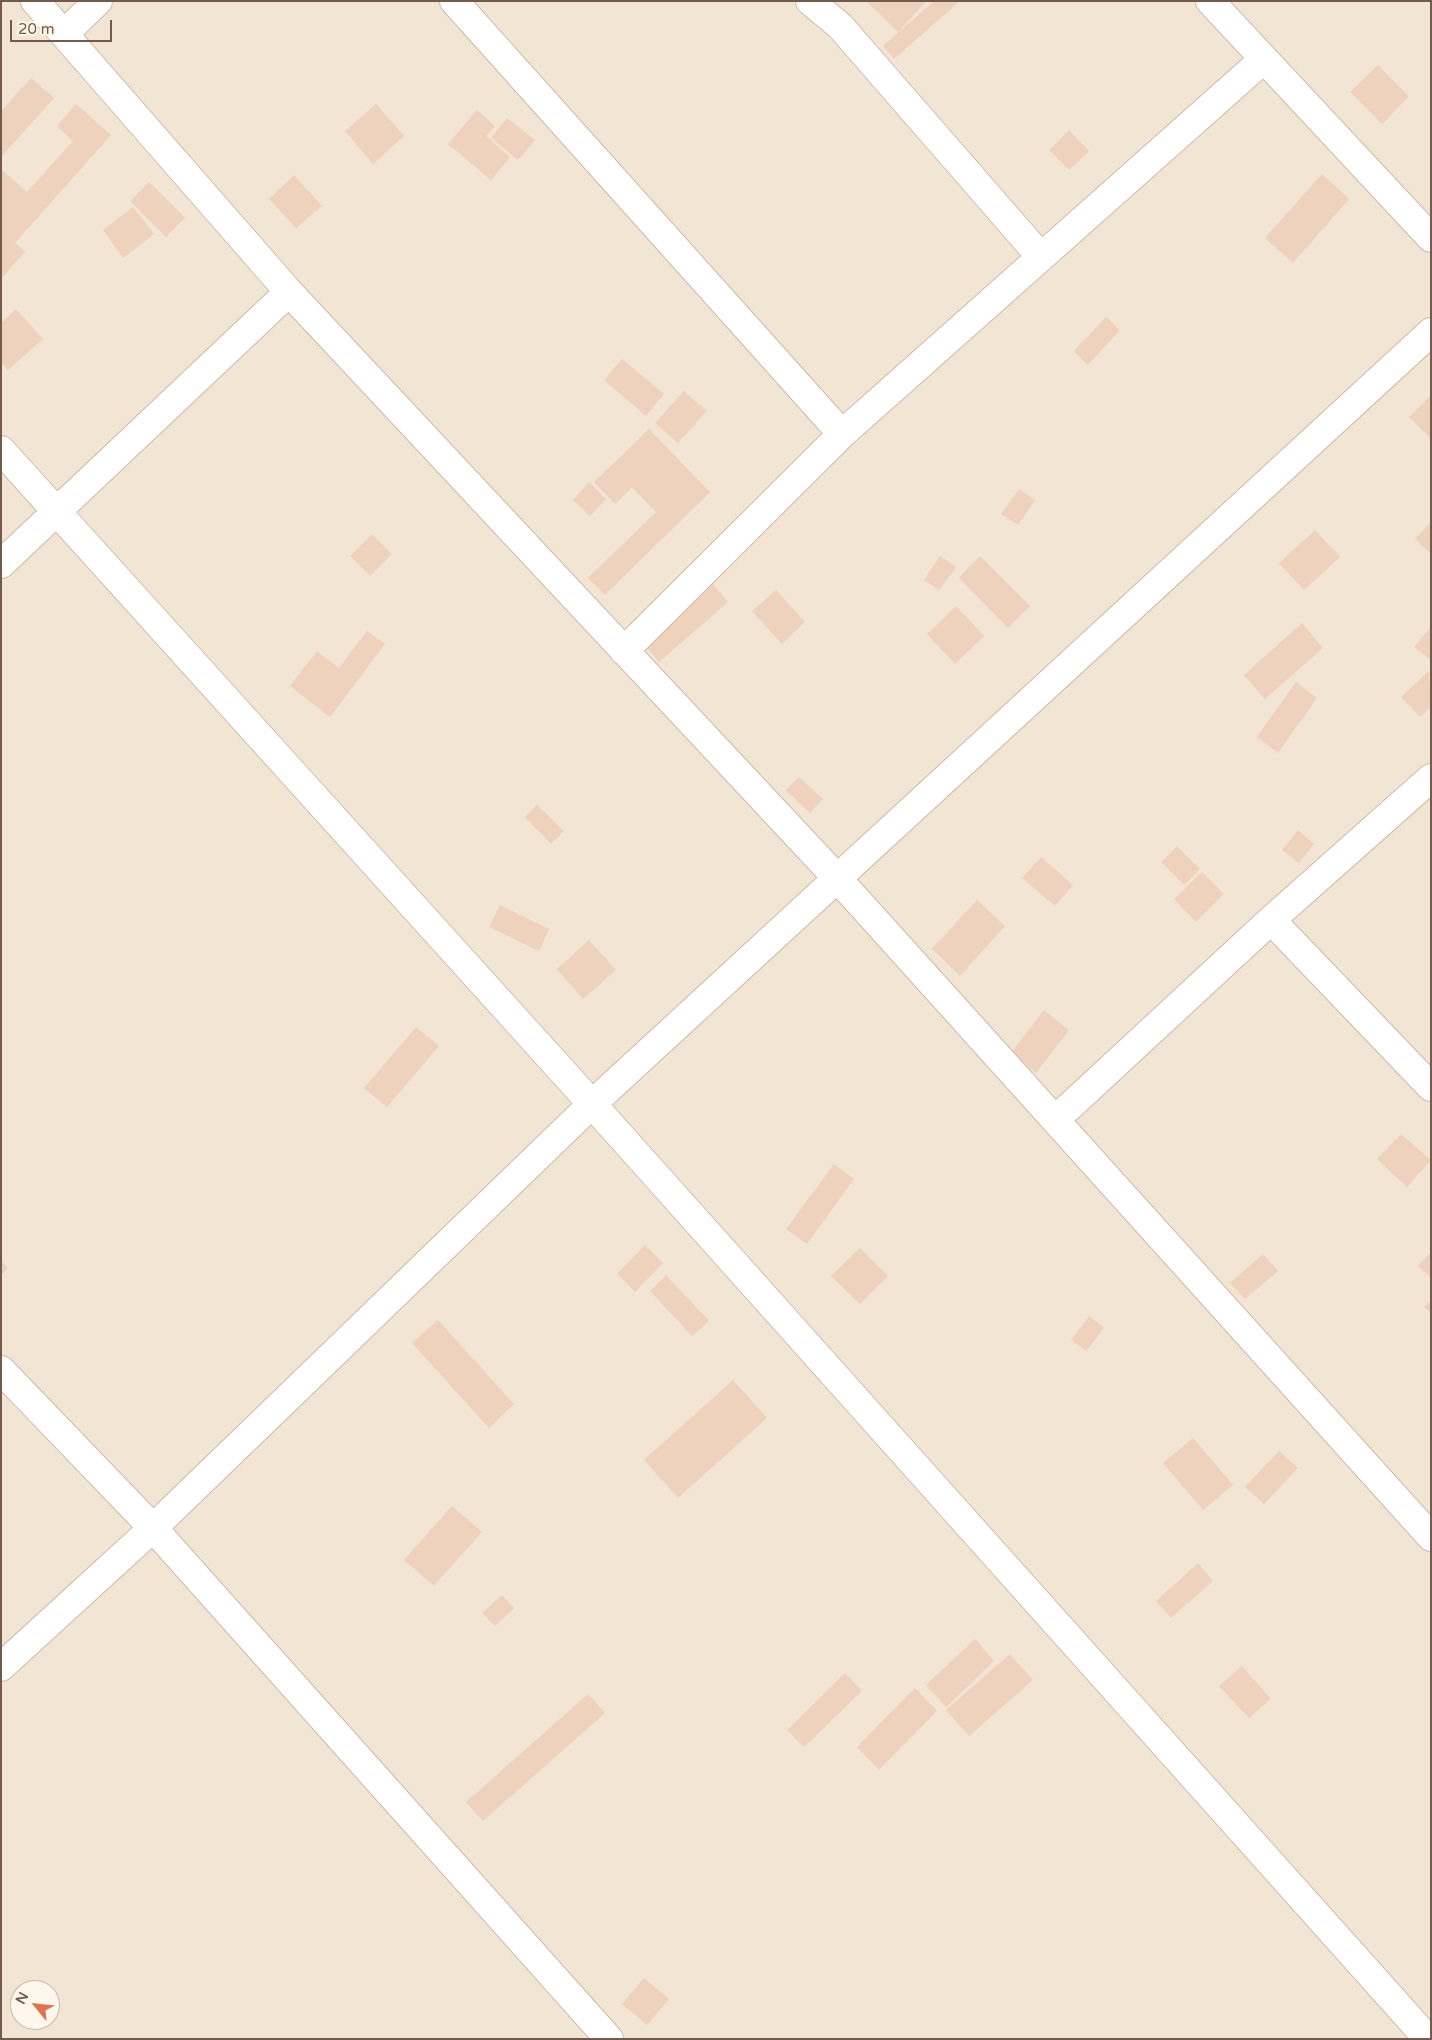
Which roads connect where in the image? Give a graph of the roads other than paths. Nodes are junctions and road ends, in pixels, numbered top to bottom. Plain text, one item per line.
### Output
1 (35, 1) edge
2 (98, 1) edge
3 (454, 1) edge
4 (810, 1) edge
5 (1210, 1) edge
6 (64, 34) junction
7 (1264, 59) junction
8 (1431, 238) edge
9 (1041, 257) junction
10 (288, 292) junction
11 (1431, 332) edge
12 (842, 434) junction
13 (1, 450) edge
14 (57, 512) junction
15 (1, 564) edge
16 (624, 651) junction
17 (1431, 778) edge
18 (837, 878) junction
19 (1271, 920) junction
20 (1431, 1087) edge
21 (592, 1104) junction
22 (1055, 1120) junction
23 (1, 1370) edge
24 (153, 1528) junction
25 (1431, 1536) edge
26 (1, 1667) edge
27 (609, 2039) edge
28 (1428, 2039) edge

1 - 6 street
2 - 6 street
3 - 12 street
4 - 9 street
5 - 7 street
6 - 10 street
7 - 8 street
7 - 9 street
9 - 12 street
10 - 14 street
10 - 16 street
11 - 18 street
12 - 16 street
13 - 14 street
14 - 15 street
14 - 21 street
16 - 18 street
17 - 19 street
18 - 21 street
18 - 22 street
19 - 20 street
19 - 22 street
21 - 24 street
21 - 28 street
22 - 25 street
23 - 24 street
24 - 26 street
24 - 27 street

